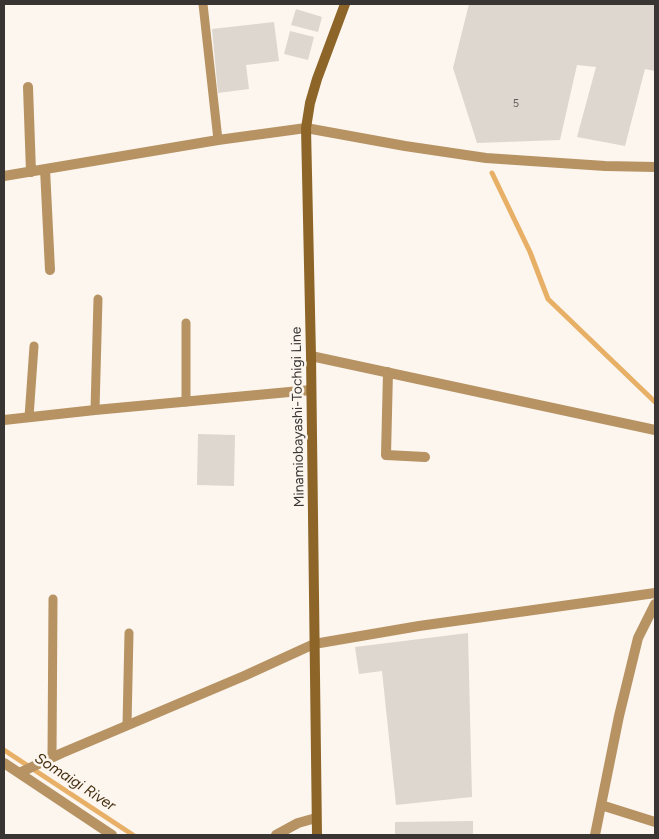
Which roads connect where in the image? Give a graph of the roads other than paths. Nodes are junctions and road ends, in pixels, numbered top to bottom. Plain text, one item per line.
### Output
1 (203, 4) edge
2 (345, 4) edge
3 (28, 87) dead end
4 (306, 128) junction
5 (218, 140) junction
6 (655, 167) edge
7 (45, 169) junction
8 (31, 172) junction
9 (4, 176) edge
10 (50, 270) dead end
11 (98, 299) dead end
12 (186, 323) dead end
13 (34, 346) dead end
14 (311, 356) junction
15 (388, 372) junction
16 (312, 390) junction
17 (186, 402) junction
18 (95, 410) junction
19 (30, 417) junction
20 (4, 420) edge
21 (655, 430) edge
22 (425, 457) dead end
23 (655, 593) edge
24 (54, 599) dead end
25 (655, 604) edge
26 (129, 633) dead end
27 (314, 644) junction
28 (127, 725) junction
29 (52, 758) junction
30 (4, 763) edge
31 (19, 774) junction
32 (601, 805) junction
33 (316, 818) junction
34 (655, 822) edge
35 (112, 835) edge
36 (276, 835) edge
37 (317, 835) edge
38 (595, 835) edge

1 - 5 lane
2 - 4 main road, Minamiobayashi-Tochigi Line
3 - 8 street
4 - 5 street
4 - 6 street
4 - 14 main road, Minamiobayashi-Tochigi Line
5 - 7 street
7 - 8 street
7 - 10 street
8 - 9 street
11 - 18 lane
12 - 17 lane
13 - 19 lane
14 - 15 street
14 - 16 main road, Minamiobayashi-Tochigi Line
15 - 21 street
15 - 22 street
16 - 17 street
16 - 27 main road, Minamiobayashi-Tochigi Line
17 - 18 street
18 - 19 street
19 - 20 street
23 - 27 street
24 - 29 lane
25 - 32 street
26 - 28 lane
27 - 28 street
27 - 33 main road, Minamiobayashi-Tochigi Line
28 - 29 street
29 - 31 street
30 - 31 street
31 - 35 street
32 - 34 street
32 - 38 street
33 - 36 street
33 - 37 main road, Minamiobayashi-Tochigi Line

